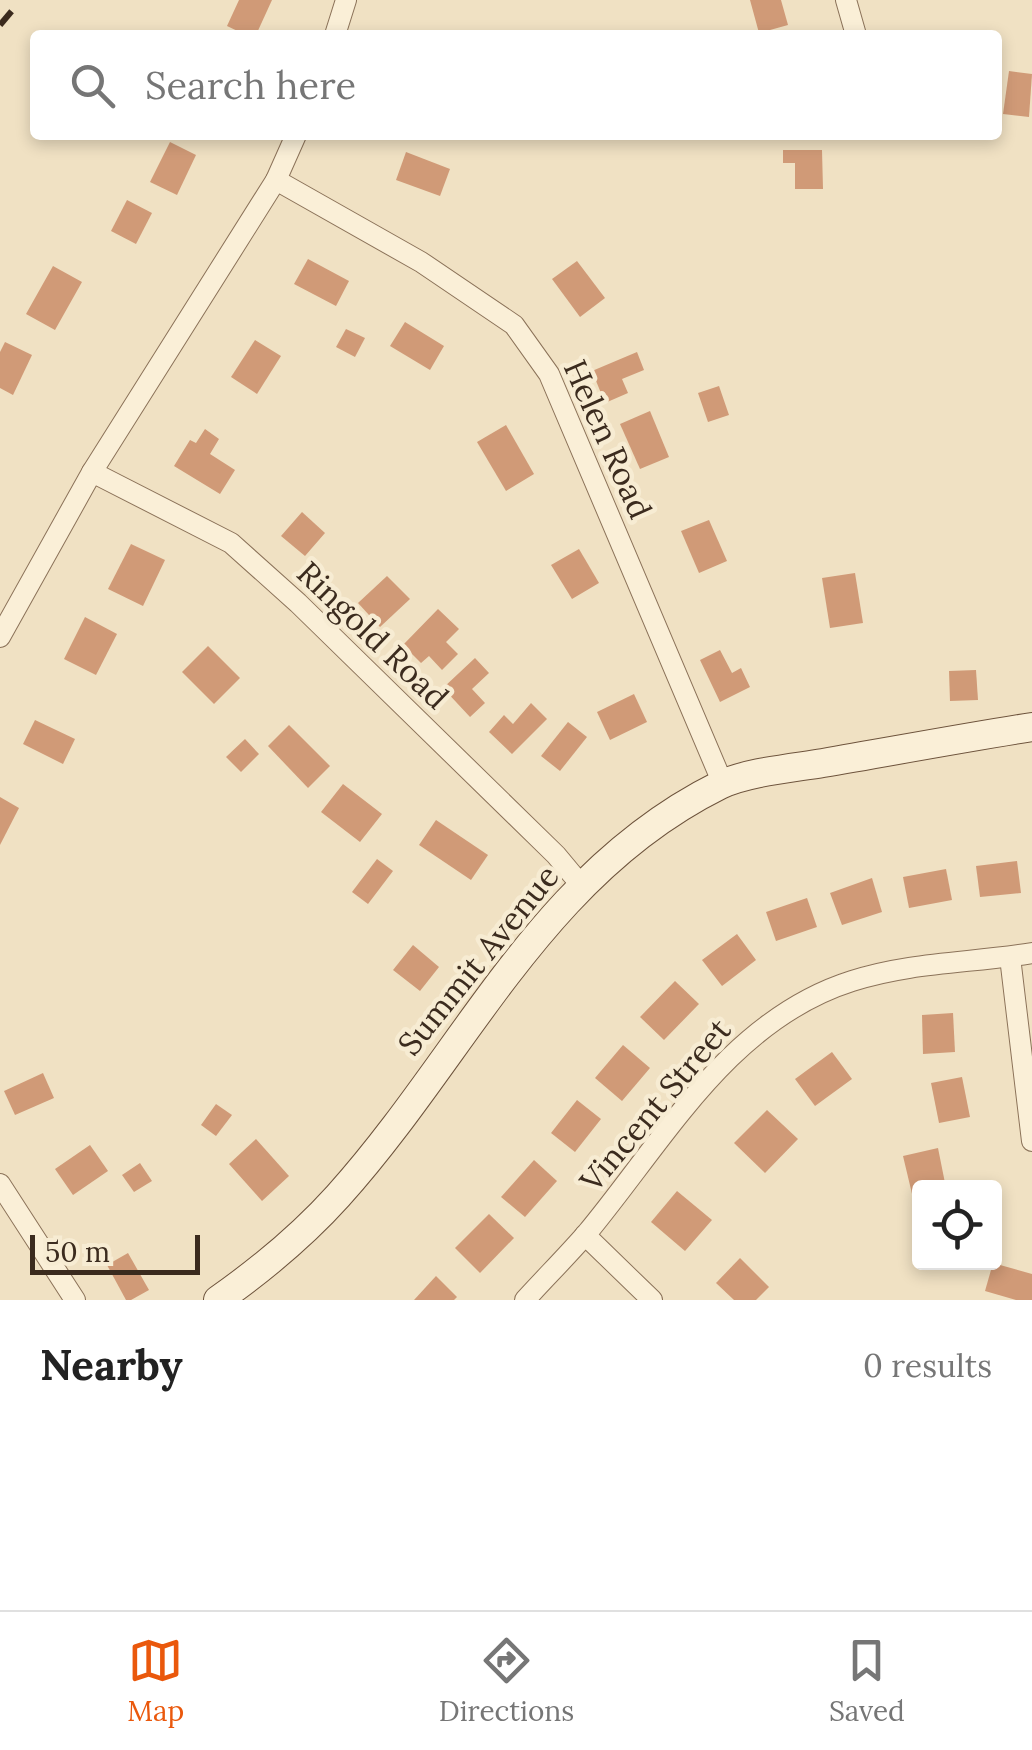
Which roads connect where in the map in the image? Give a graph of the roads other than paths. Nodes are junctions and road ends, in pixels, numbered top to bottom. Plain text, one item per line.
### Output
1 (346, 0) edge
2 (846, 0) edge
3 (337, 30) edge
4 (855, 30) edge
5 (294, 140) edge
6 (276, 180) junction
7 (92, 472) junction
8 (0, 637) edge
9 (1032, 727) edge
10 (723, 784) junction
11 (581, 885) junction
12 (1032, 953) edge
13 (1010, 956) junction
14 (1032, 1141) edge
15 (0, 1184) edge
16 (586, 1235) junction
17 (75, 1300) edge
18 (218, 1300) edge
19 (525, 1300) edge
20 (652, 1300) edge

1 - 3 street
2 - 4 street
5 - 6 street
6 - 7 street
6 - 10 street, Helen Road
7 - 8 street
7 - 11 street, Ringold Road
9 - 10 main road, Summit Avenue
10 - 11 main road, Summit Avenue
11 - 18 main road, Summit Avenue
12 - 13 street, Vincent Street
13 - 14 street
13 - 16 street, Vincent Street
15 - 17 street
16 - 19 street, Vincent Street
16 - 20 street

